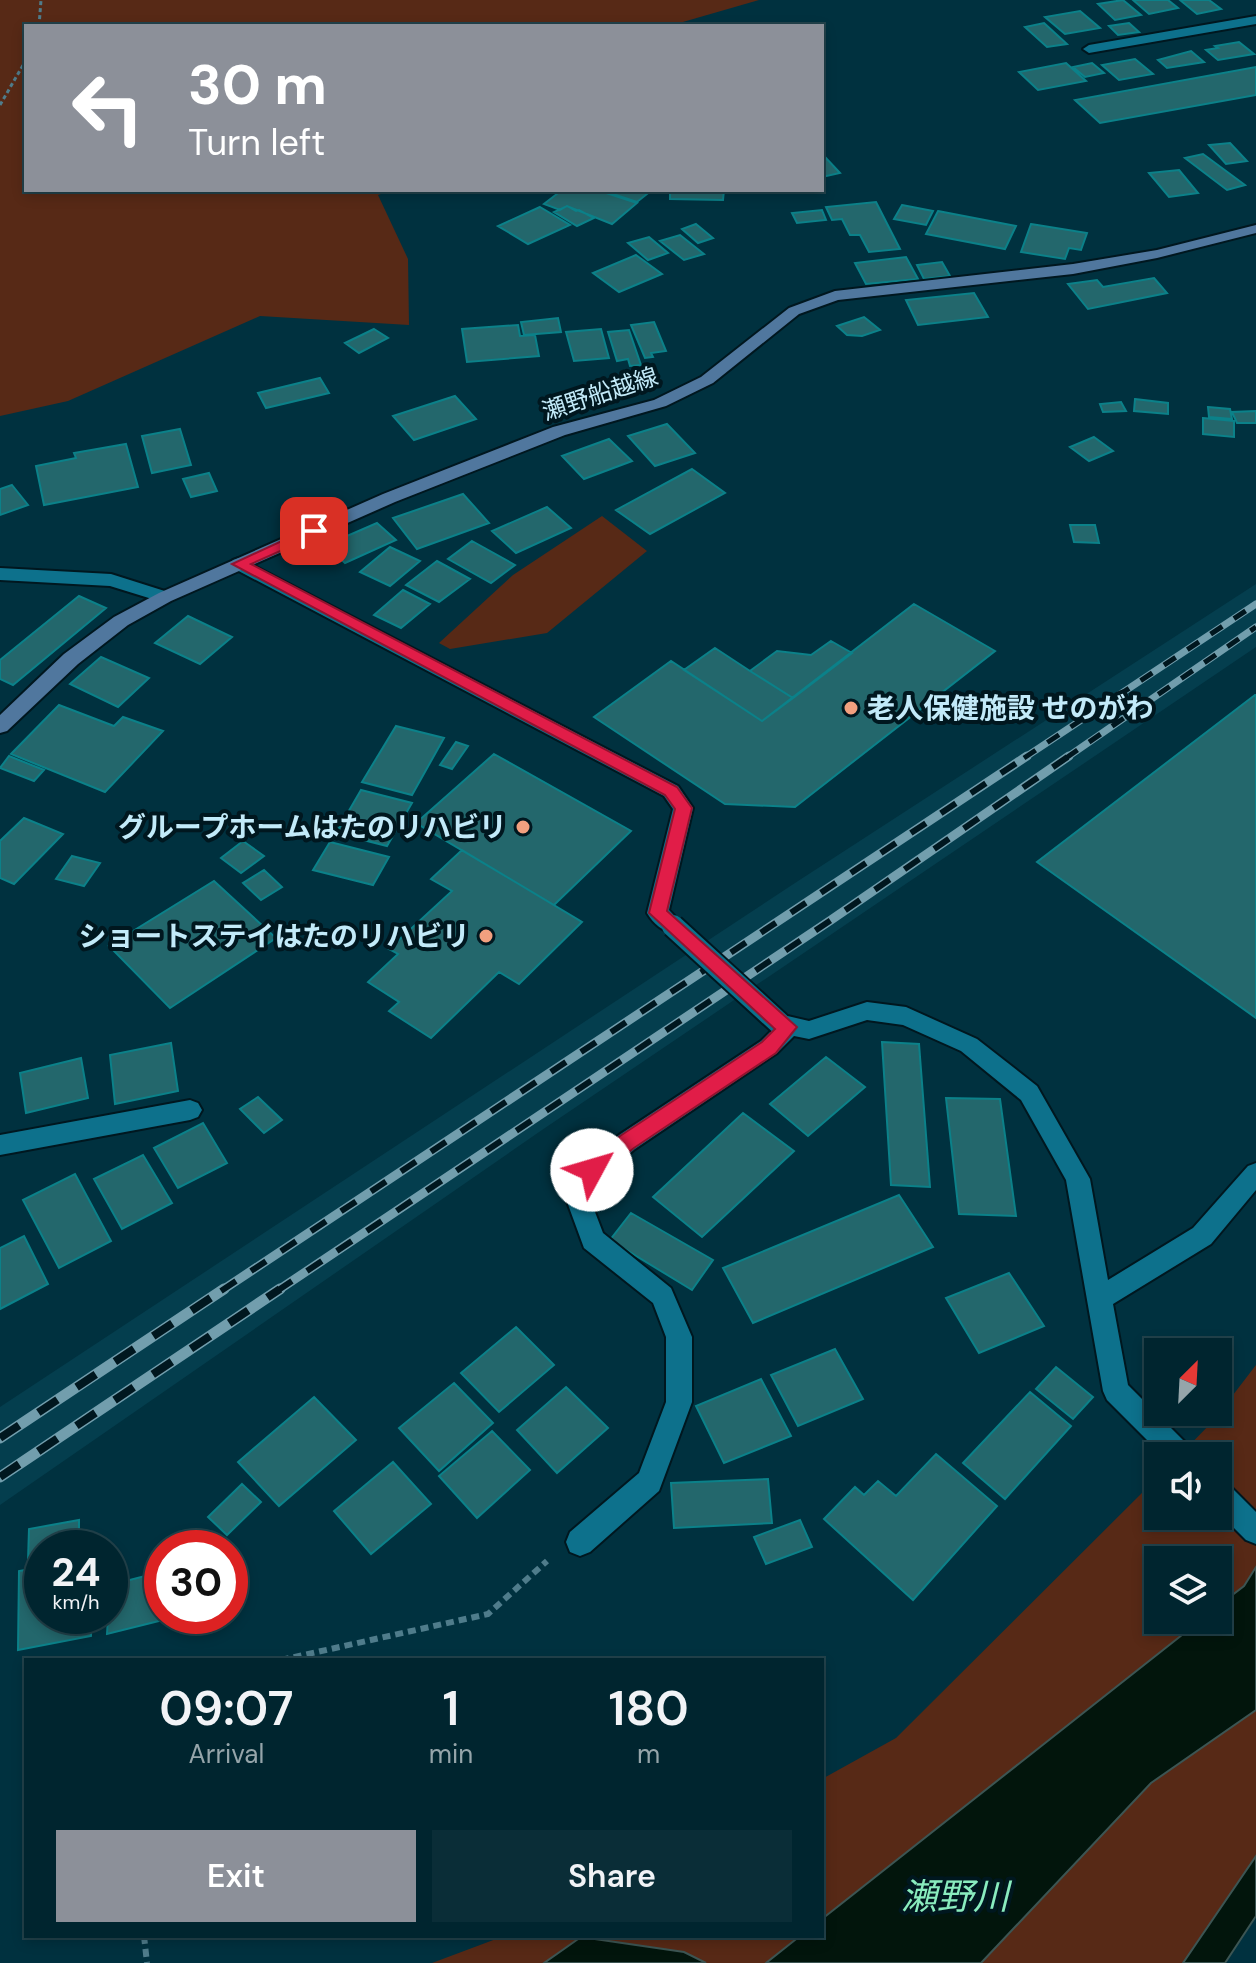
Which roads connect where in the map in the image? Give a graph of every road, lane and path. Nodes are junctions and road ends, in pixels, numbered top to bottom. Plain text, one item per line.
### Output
1 (41, 0) edge
2 (1256, 20) edge
3 (39, 24) edge
4 (1089, 49) dead end
5 (24, 63) edge
6 (0, 105) edge
7 (1256, 229) edge
8 (239, 564) junction
9 (0, 574) edge
10 (165, 597) junction
11 (0, 726) edge
12 (784, 1025) junction
13 (190, 1110) dead end
14 (0, 1145) edge
15 (1256, 1173) edge
16 (1100, 1298) junction
17 (1167, 1442) edge
18 (1232, 1507) edge
19 (1256, 1531) edge
20 (580, 1542) joint
21 (290, 1658) edge
22 (144, 1938) edge
23 (147, 1963) edge

1 - 3 path
2 - 4 street
5 - 6 path
7 - 8 main road, 瀬野船越線
8 - 10 main road, 瀬野船越線
8 - 12 street, bridge
9 - 10 street
10 - 11 main road, 瀬野船越線
12 - 16 street
12 - 20 street
13 - 14 street
15 - 16 street
16 - 17 street
18 - 19 street
20 - 21 path
22 - 23 path

